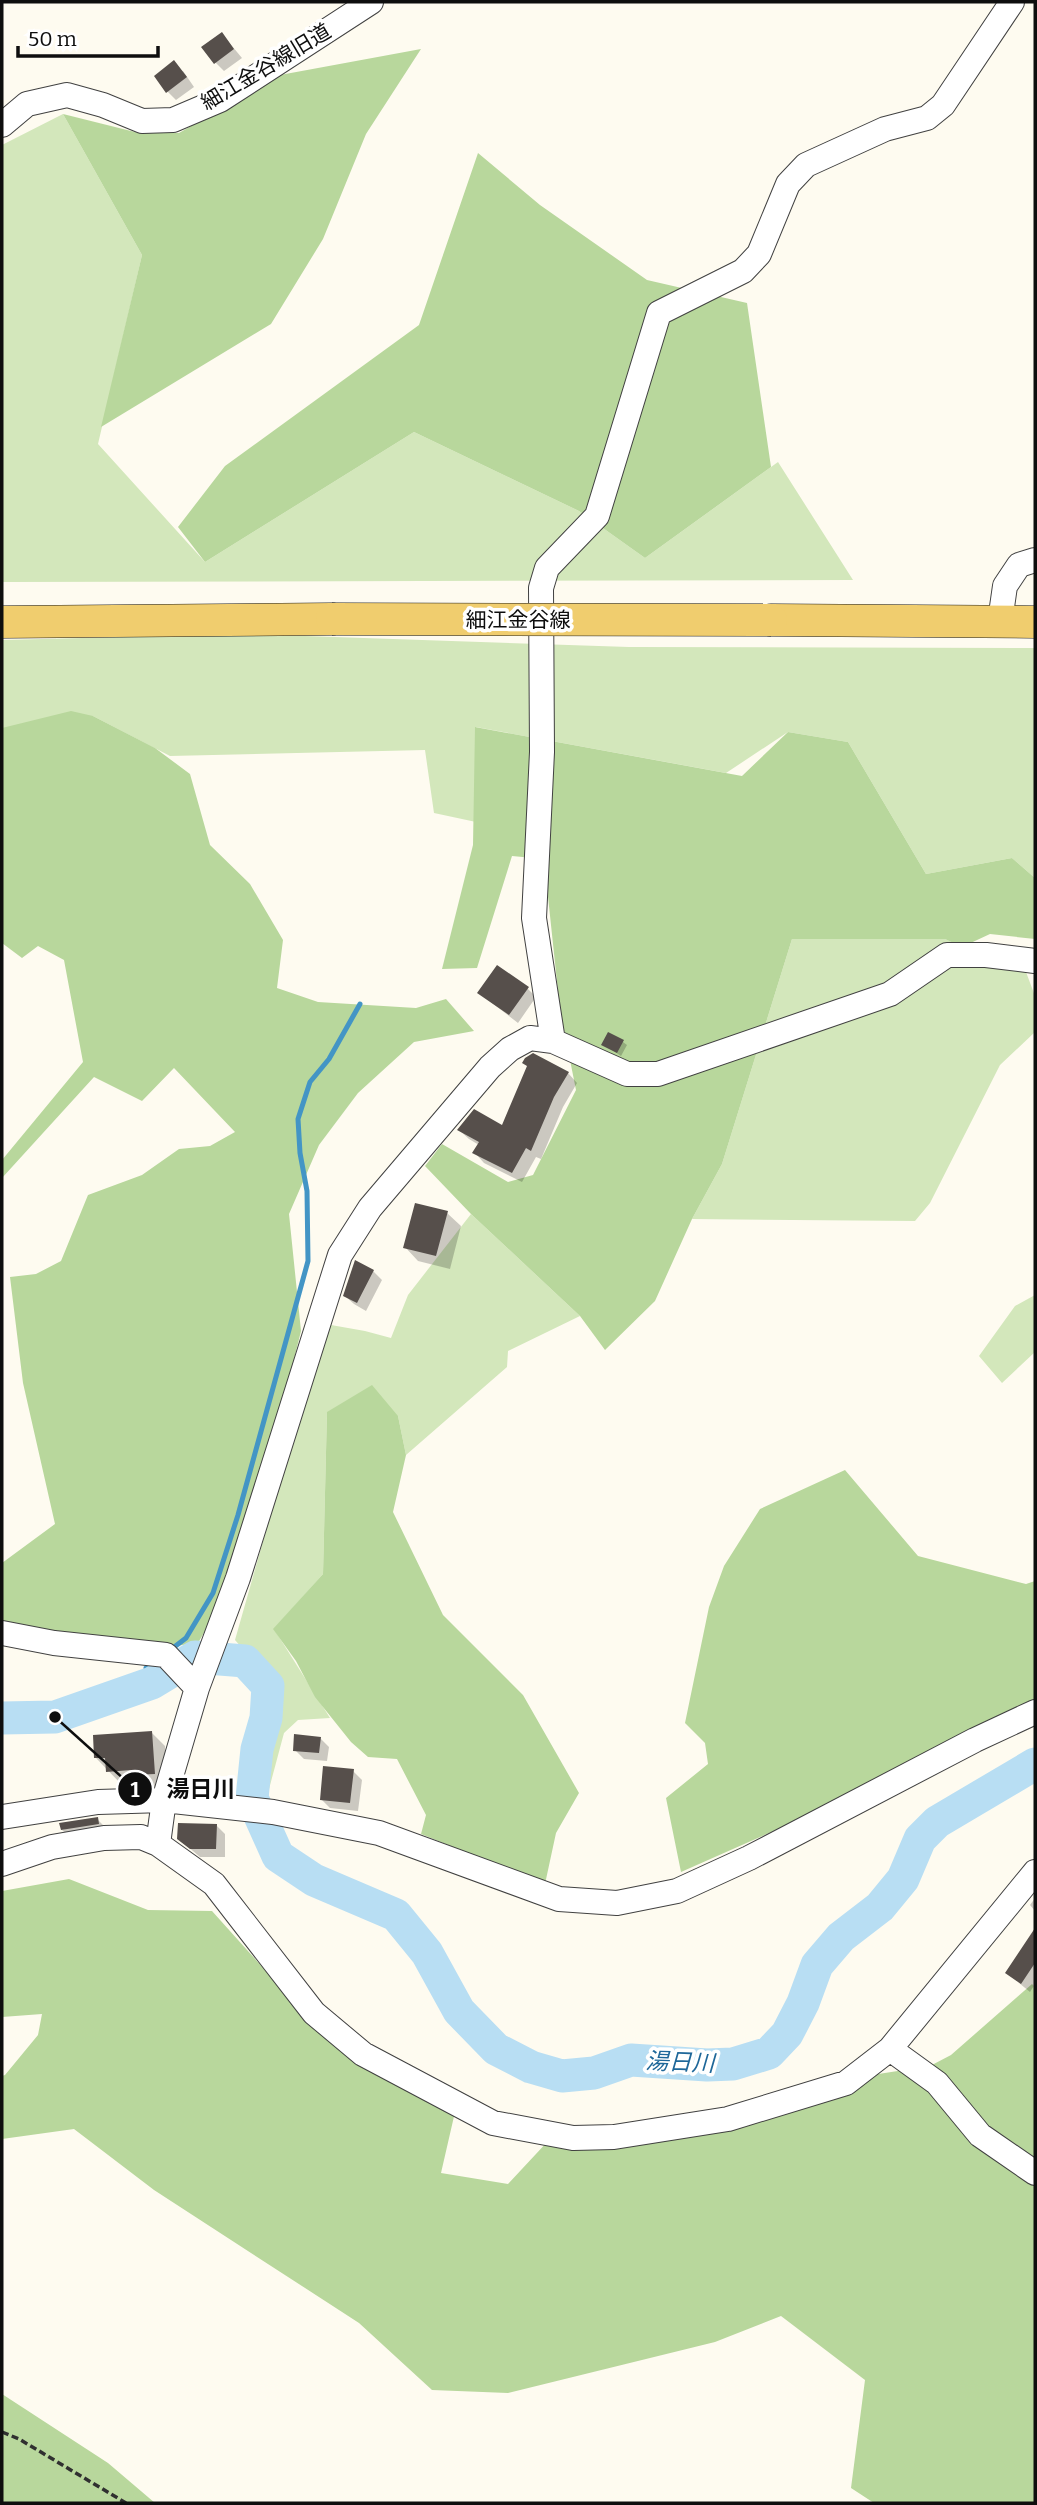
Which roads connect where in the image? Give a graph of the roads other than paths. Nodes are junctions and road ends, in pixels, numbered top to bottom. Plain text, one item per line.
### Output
1 (371, 2) edge
2 (1012, 2) edge
3 (2, 125) edge
4 (1035, 560) edge
5 (1000, 621) junction
6 (2, 622) edge
7 (1035, 622) edge
8 (1035, 961) edge
9 (553, 1041) junction
10 (2, 1633) edge
11 (197, 1689) junction
12 (1035, 1713) edge
13 (164, 1800) junction
14 (2, 1817) edge
15 (158, 1844) junction
16 (2, 1864) edge
17 (1035, 1872) edge
18 (890, 2049) junction
19 (1035, 2173) edge

1 - 3 street, 細江金谷線旧道
2 - 9 street
4 - 5 street
5 - 6 main road, 細江金谷線, bridge
5 - 7 main road, 細江金谷線
8 - 9 street
9 - 11 street
10 - 11 street
11 - 13 street
12 - 13 street
13 - 14 street
13 - 15 street
15 - 16 street
15 - 18 street
17 - 18 street
18 - 19 street

